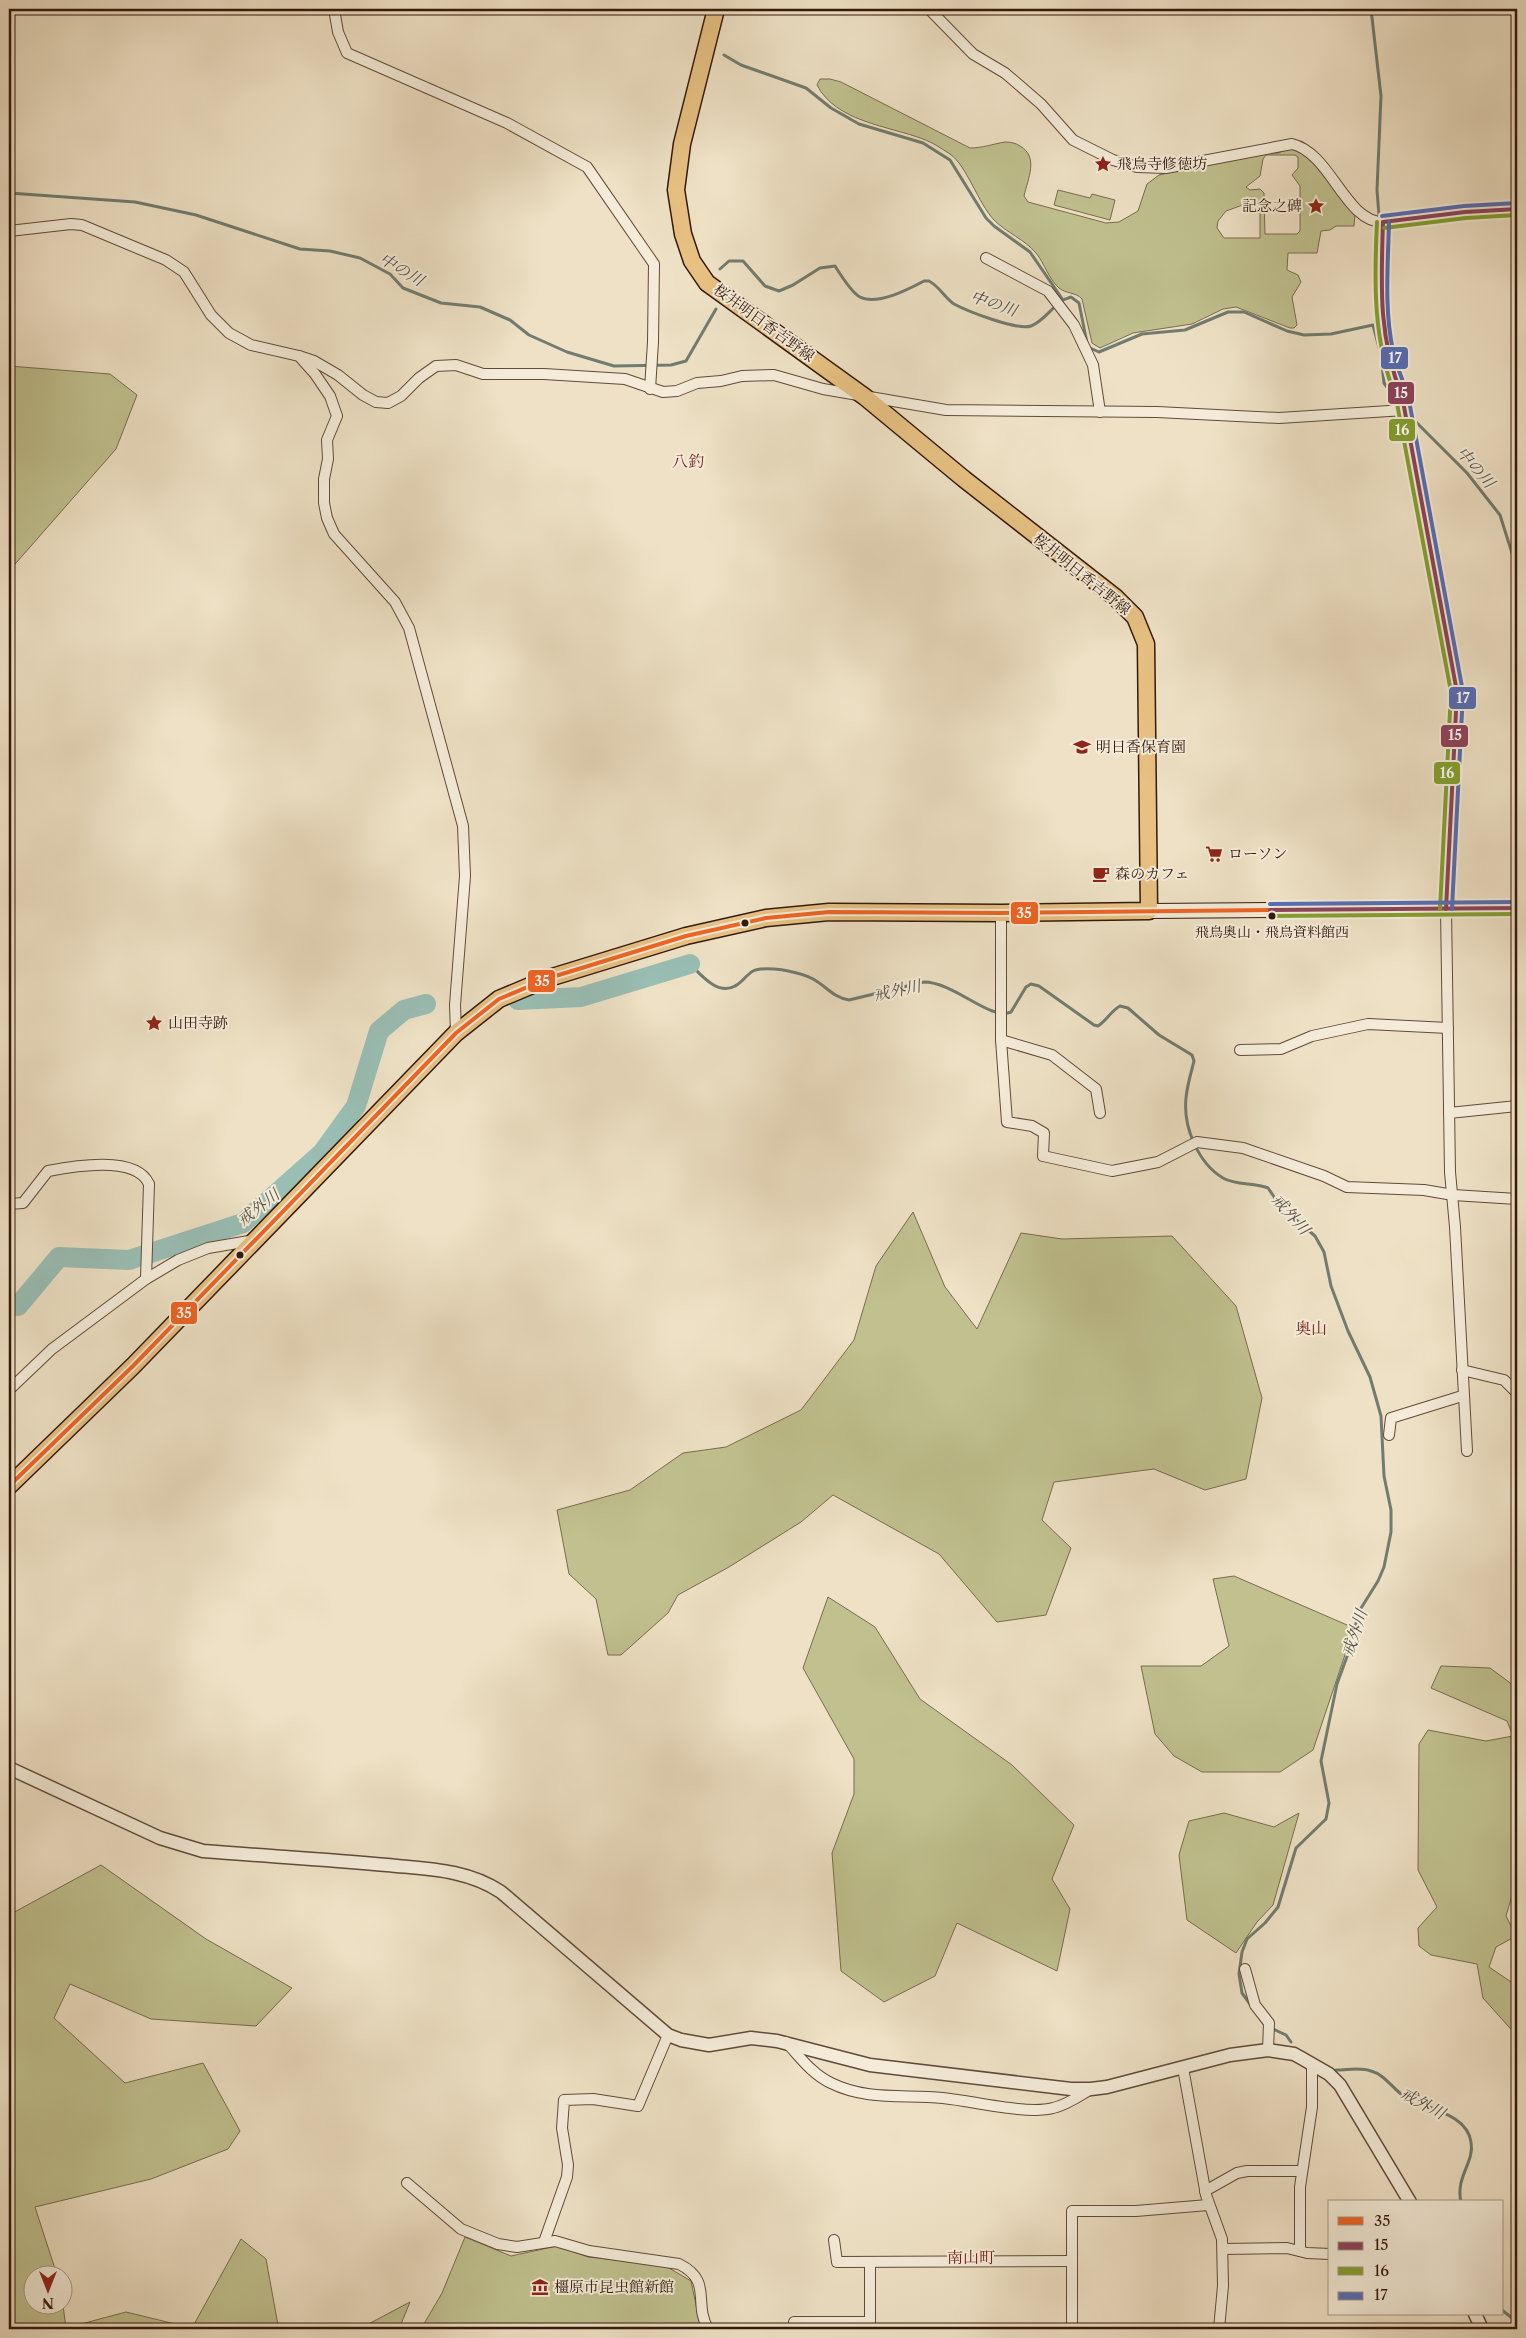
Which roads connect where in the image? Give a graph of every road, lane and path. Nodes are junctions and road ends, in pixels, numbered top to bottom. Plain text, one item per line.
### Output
1 (334, 9) edge
2 (716, 9) edge
3 (929, 9) edge
4 (1517, 209) edge
5 (1383, 222) junction
6 (9, 231) edge
7 (986, 258) dead end
8 (299, 356) junction
9 (650, 389) junction
10 (866, 397) junction
11 (1405, 410) junction
12 (1100, 412) junction
13 (1517, 908) edge
14 (1446, 909) junction
15 (1149, 911) junction
16 (1001, 914) junction
17 (1448, 1028) junction
18 (456, 1033) junction
19 (1002, 1040) junction
20 (1240, 1050) dead end
21 (1517, 1106) edge
22 (1100, 1113) dead end
23 (1449, 1113) junction
24 (1452, 1195) junction
25 (1517, 1199) edge
26 (9, 1204) edge
27 (257, 1240) junction
28 (146, 1279) junction
29 (1462, 1370) junction
30 (9, 1390) edge
31 (1517, 1393) edge
32 (1462, 1396) junction
33 (1388, 1435) dead end
34 (1467, 1450) dead end
35 (9, 1486) edge
36 (9, 1768) edge
37 (1245, 1969) dead end
38 (668, 2035) junction
39 (786, 2042) junction
40 (1268, 2050) junction
41 (1312, 2064) junction
42 (1183, 2068) junction
43 (1091, 2090) junction
44 (1301, 2171) junction
45 (407, 2183) dead end
46 (1205, 2191) junction
47 (1409, 2200) edge
48 (1208, 2205) junction
49 (834, 2240) dead end
50 (544, 2242) junction
51 (1223, 2249) junction
52 (1300, 2251) junction
53 (1328, 2254) edge
54 (1072, 2261) junction
55 (870, 2262) junction
56 (1475, 2316) edge
57 (708, 2329) edge
58 (794, 2329) edge
59 (1072, 2329) edge
60 (1219, 2329) edge
61 (1482, 2329) edge

1 - 9 street
2 - 10 main road, 桜井明日香吉野線
3 - 5 street
4 - 5 main road
5 - 11 main road
6 - 8 street
7 - 12 street
8 - 9 street
8 - 18 street
9 - 10 street
10 - 12 street
10 - 15 main road, 桜井明日香吉野線
11 - 12 street
11 - 14 main road
13 - 14 main road
14 - 15 main road
14 - 17 street
15 - 16 main road
16 - 18 main road
16 - 19 street
17 - 20 street
17 - 23 street
18 - 27 main road
19 - 22 street
19 - 24 street
21 - 23 street
23 - 24 street
24 - 25 street
24 - 29 street
26 - 28 street
27 - 28 street
27 - 35 main road
28 - 30 street
29 - 31 street
29 - 32 street
32 - 33 street
32 - 34 street
36 - 38 street
37 - 40 street
38 - 39 street
38 - 50 street
39 - 43 street
39 - 43 street
40 - 41 street
40 - 42 street
41 - 44 street
41 - 47 street
42 - 43 street
42 - 46 street
44 - 46 street
44 - 52 street
45 - 50 street
46 - 48 street
48 - 51 street
48 - 54 street
49 - 55 street
50 - 57 street
51 - 52 street
51 - 60 street
52 - 53 street
54 - 55 street
54 - 59 street
55 - 58 street
56 - 61 street

